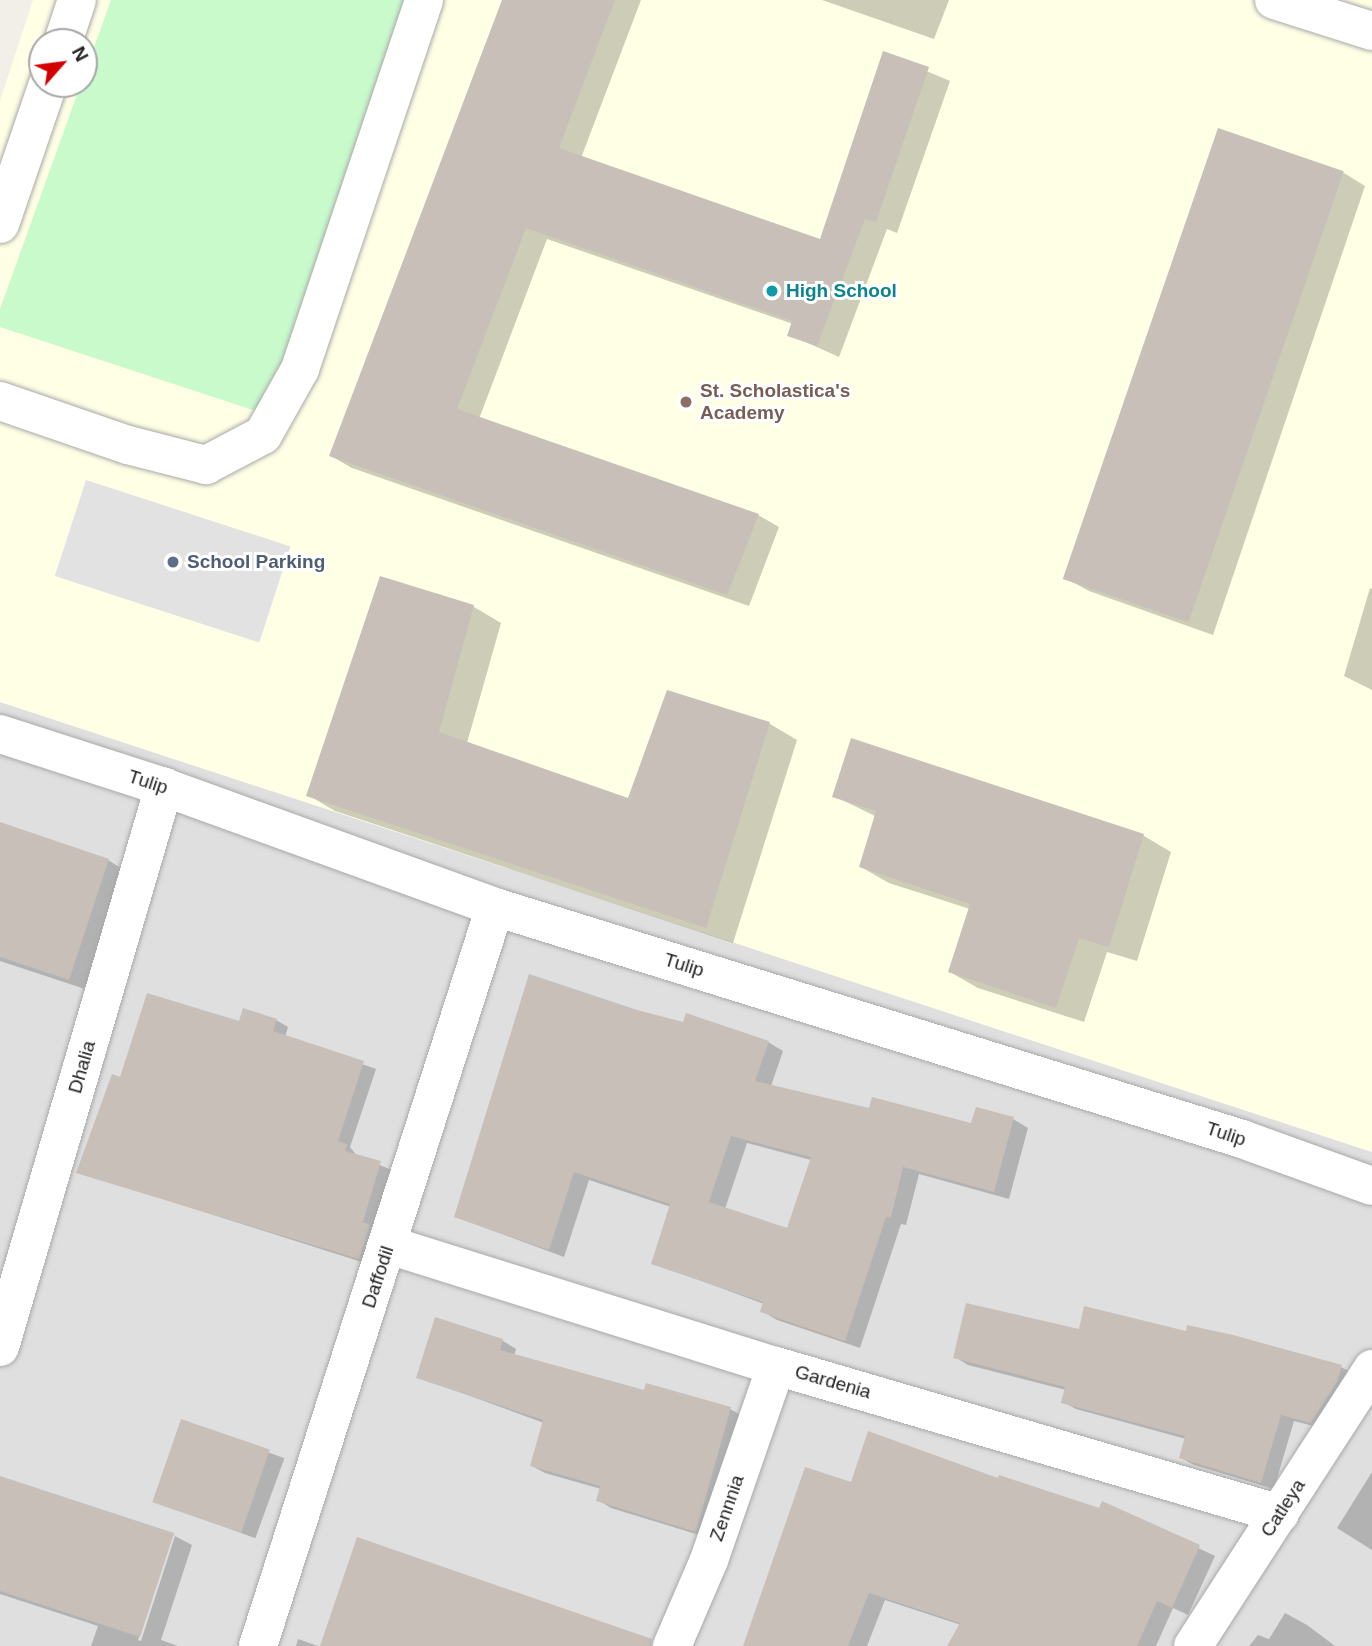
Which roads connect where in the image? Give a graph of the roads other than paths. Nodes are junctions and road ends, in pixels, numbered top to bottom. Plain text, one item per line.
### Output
1 (78, 0) edge
2 (424, 0) edge
3 (1274, 0) edge
4 (68, 28) edge
5 (1372, 30) edge
6 (43, 98) edge
7 (0, 224) edge
8 (0, 401) edge
9 (0, 734) edge
10 (164, 787) junction
11 (495, 907) junction
12 (1372, 1186) edge
13 (389, 1245) junction
14 (0, 1347) edge
15 (776, 1366) junction
16 (1372, 1369) edge
17 (1280, 1514) junction
18 (258, 1646) edge
19 (672, 1646) edge
20 (1193, 1646) edge

1 - 4 street
2 - 8 street
3 - 5 street
6 - 7 street
9 - 10 street, Tulip
10 - 11 street, Tulip
10 - 14 street, Dhalia
11 - 12 street, Tulip
11 - 13 street, Daffodil
13 - 15 street, Gardenia
13 - 18 street, Daffodil
15 - 17 street, Gardenia
15 - 19 street, Zennnia
16 - 17 street, Catleya
17 - 20 street, Catleya

